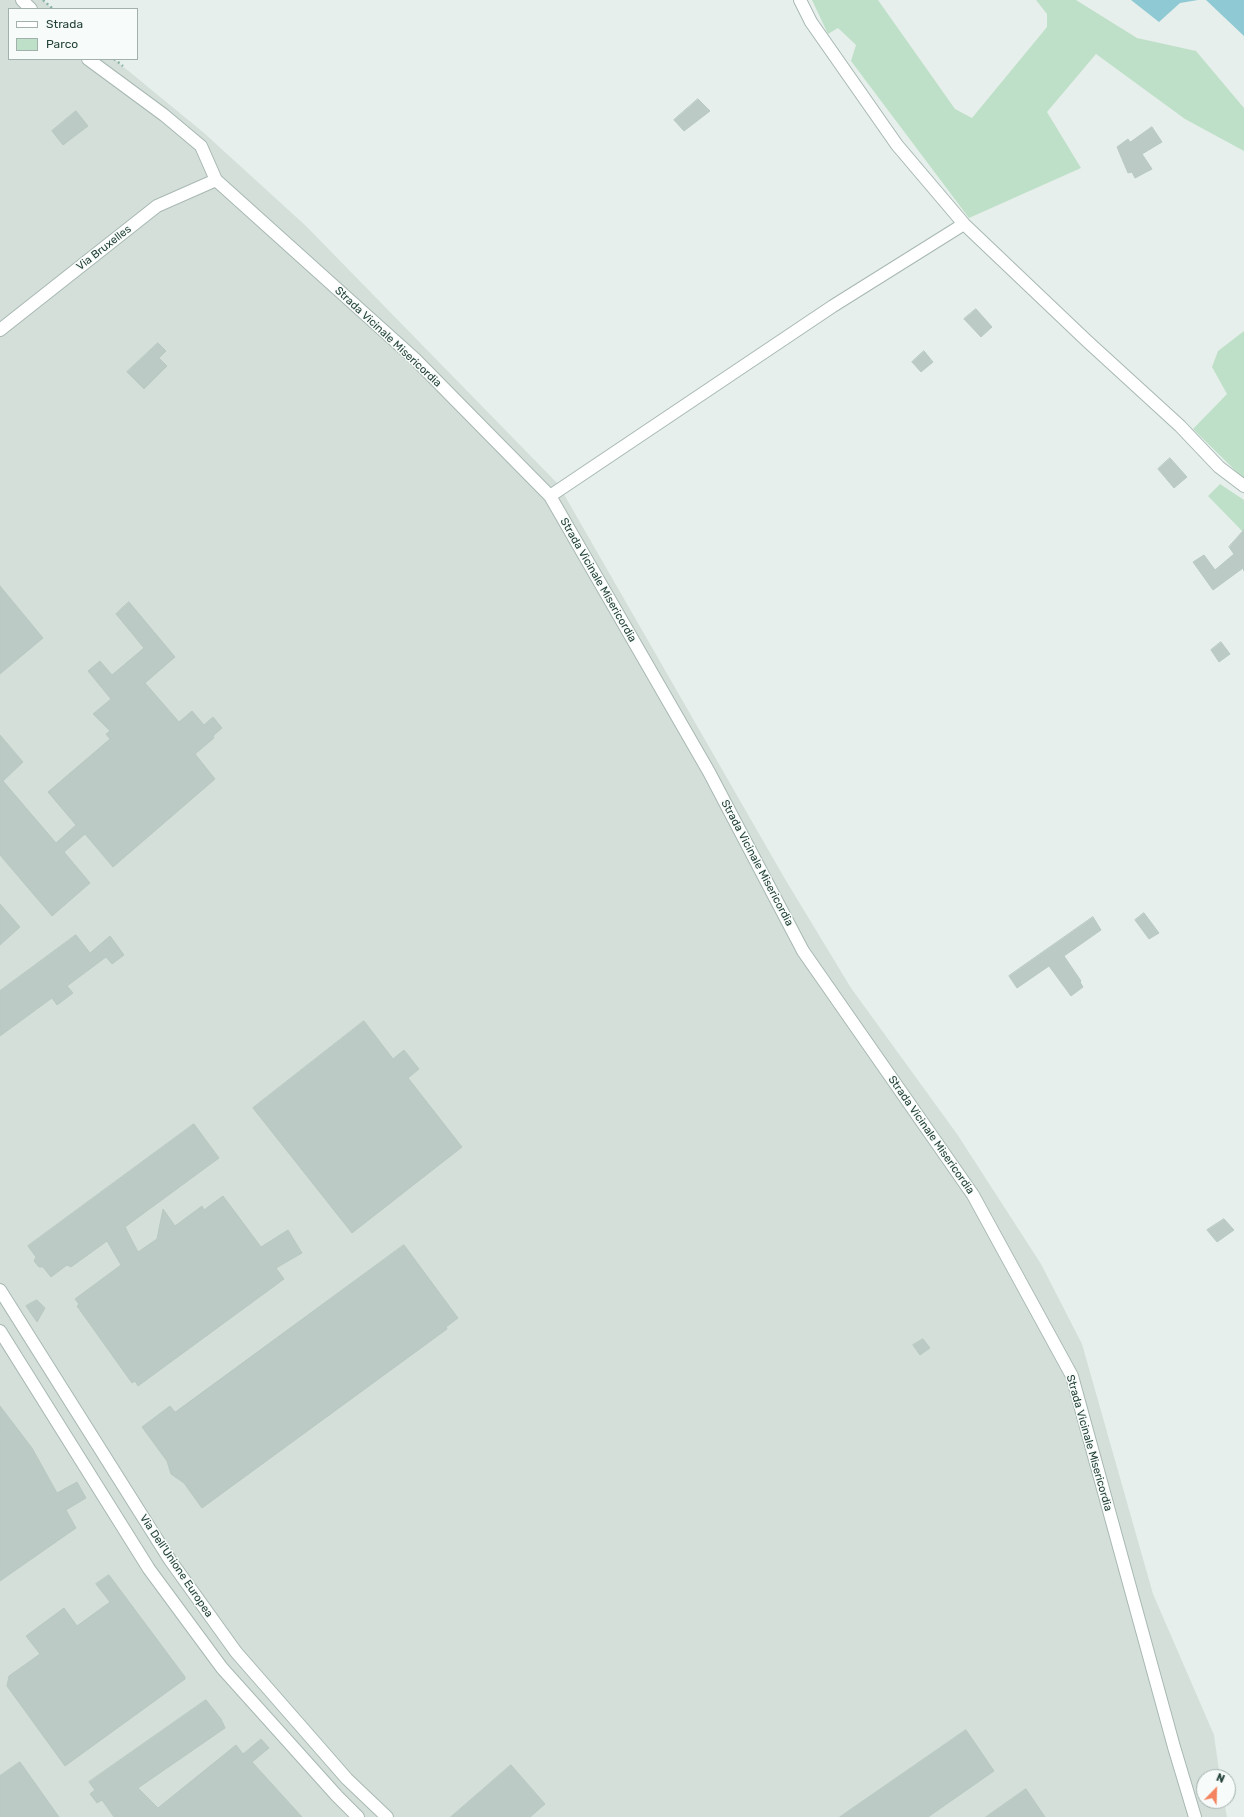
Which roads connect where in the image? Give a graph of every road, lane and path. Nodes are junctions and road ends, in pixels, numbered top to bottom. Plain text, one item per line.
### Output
1 (22, 0) edge
2 (42, 0) edge
3 (800, 0) edge
4 (30, 8) edge
5 (52, 8) edge
6 (89, 60) edge
7 (216, 180) junction
8 (964, 224) junction
9 (0, 330) edge
10 (1244, 486) edge
11 (550, 496) junction
12 (0, 1290) edge
13 (0, 1331) edge
14 (358, 1817) edge
15 (387, 1817) edge
16 (1195, 1817) edge

1 - 4 street
2 - 5 path
3 - 8 street
6 - 7 street, Strada Vicinale Misericordia
7 - 9 street, Via Bruxelles
7 - 11 street, Strada Vicinale Misericordia
8 - 10 street
8 - 11 street
11 - 16 street, Strada Vicinale Misericordia
12 - 15 street, Via Dell'Unione Europea
13 - 14 street, Via Dell'Unione Europea

